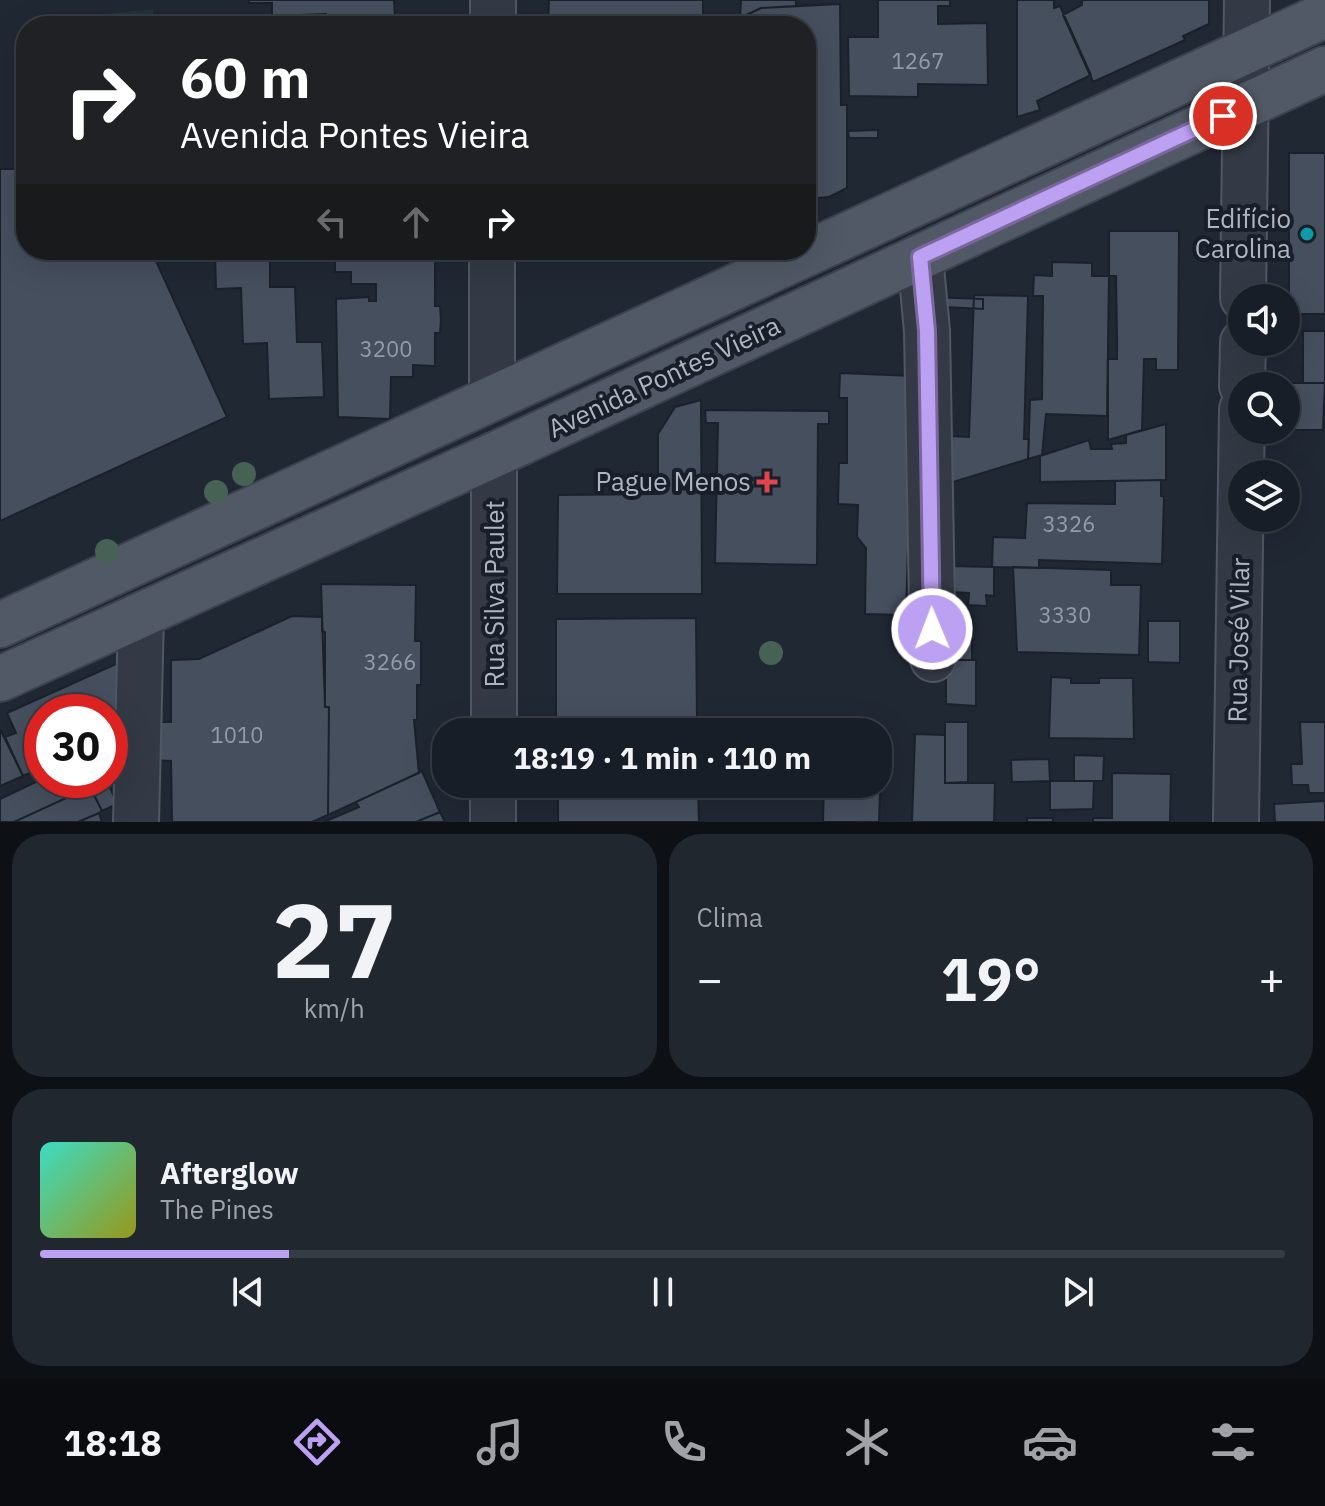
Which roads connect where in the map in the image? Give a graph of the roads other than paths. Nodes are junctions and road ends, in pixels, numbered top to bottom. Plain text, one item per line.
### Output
1 (1247, 0) edge
2 (1325, 15) edge
3 (1246, 51) junction
4 (1325, 69) edge
5 (1246, 105) junction
6 (816, 249) edge
7 (920, 257) junction
8 (492, 260) edge
9 (792, 260) edge
10 (1243, 284) edge
11 (492, 398) junction
12 (1241, 444) edge
13 (494, 455) junction
14 (141, 616) junction
15 (0, 625) edge
16 (933, 659) dead end
17 (0, 679) edge
18 (494, 718) edge
19 (493, 798) edge
20 (136, 822) edge
21 (493, 822) edge
22 (1236, 822) edge

1 - 3 street
2 - 3 main road, Avenida Pontes Vieira
3 - 5 street
3 - 6 main road, Avenida Pontes Vieira
4 - 5 main road, Avenida Pontes Vieira
5 - 7 main road, Avenida Pontes Vieira
5 - 10 street
7 - 13 main road, Avenida Pontes Vieira
7 - 16 street
8 - 11 street
9 - 11 main road, Avenida Pontes Vieira
11 - 15 main road, Avenida Pontes Vieira
12 - 22 street, Rua José Vilar
13 - 14 main road, Avenida Pontes Vieira
13 - 18 street, Rua Silva Paulet
14 - 17 main road, Avenida Pontes Vieira
14 - 20 street
19 - 21 street

